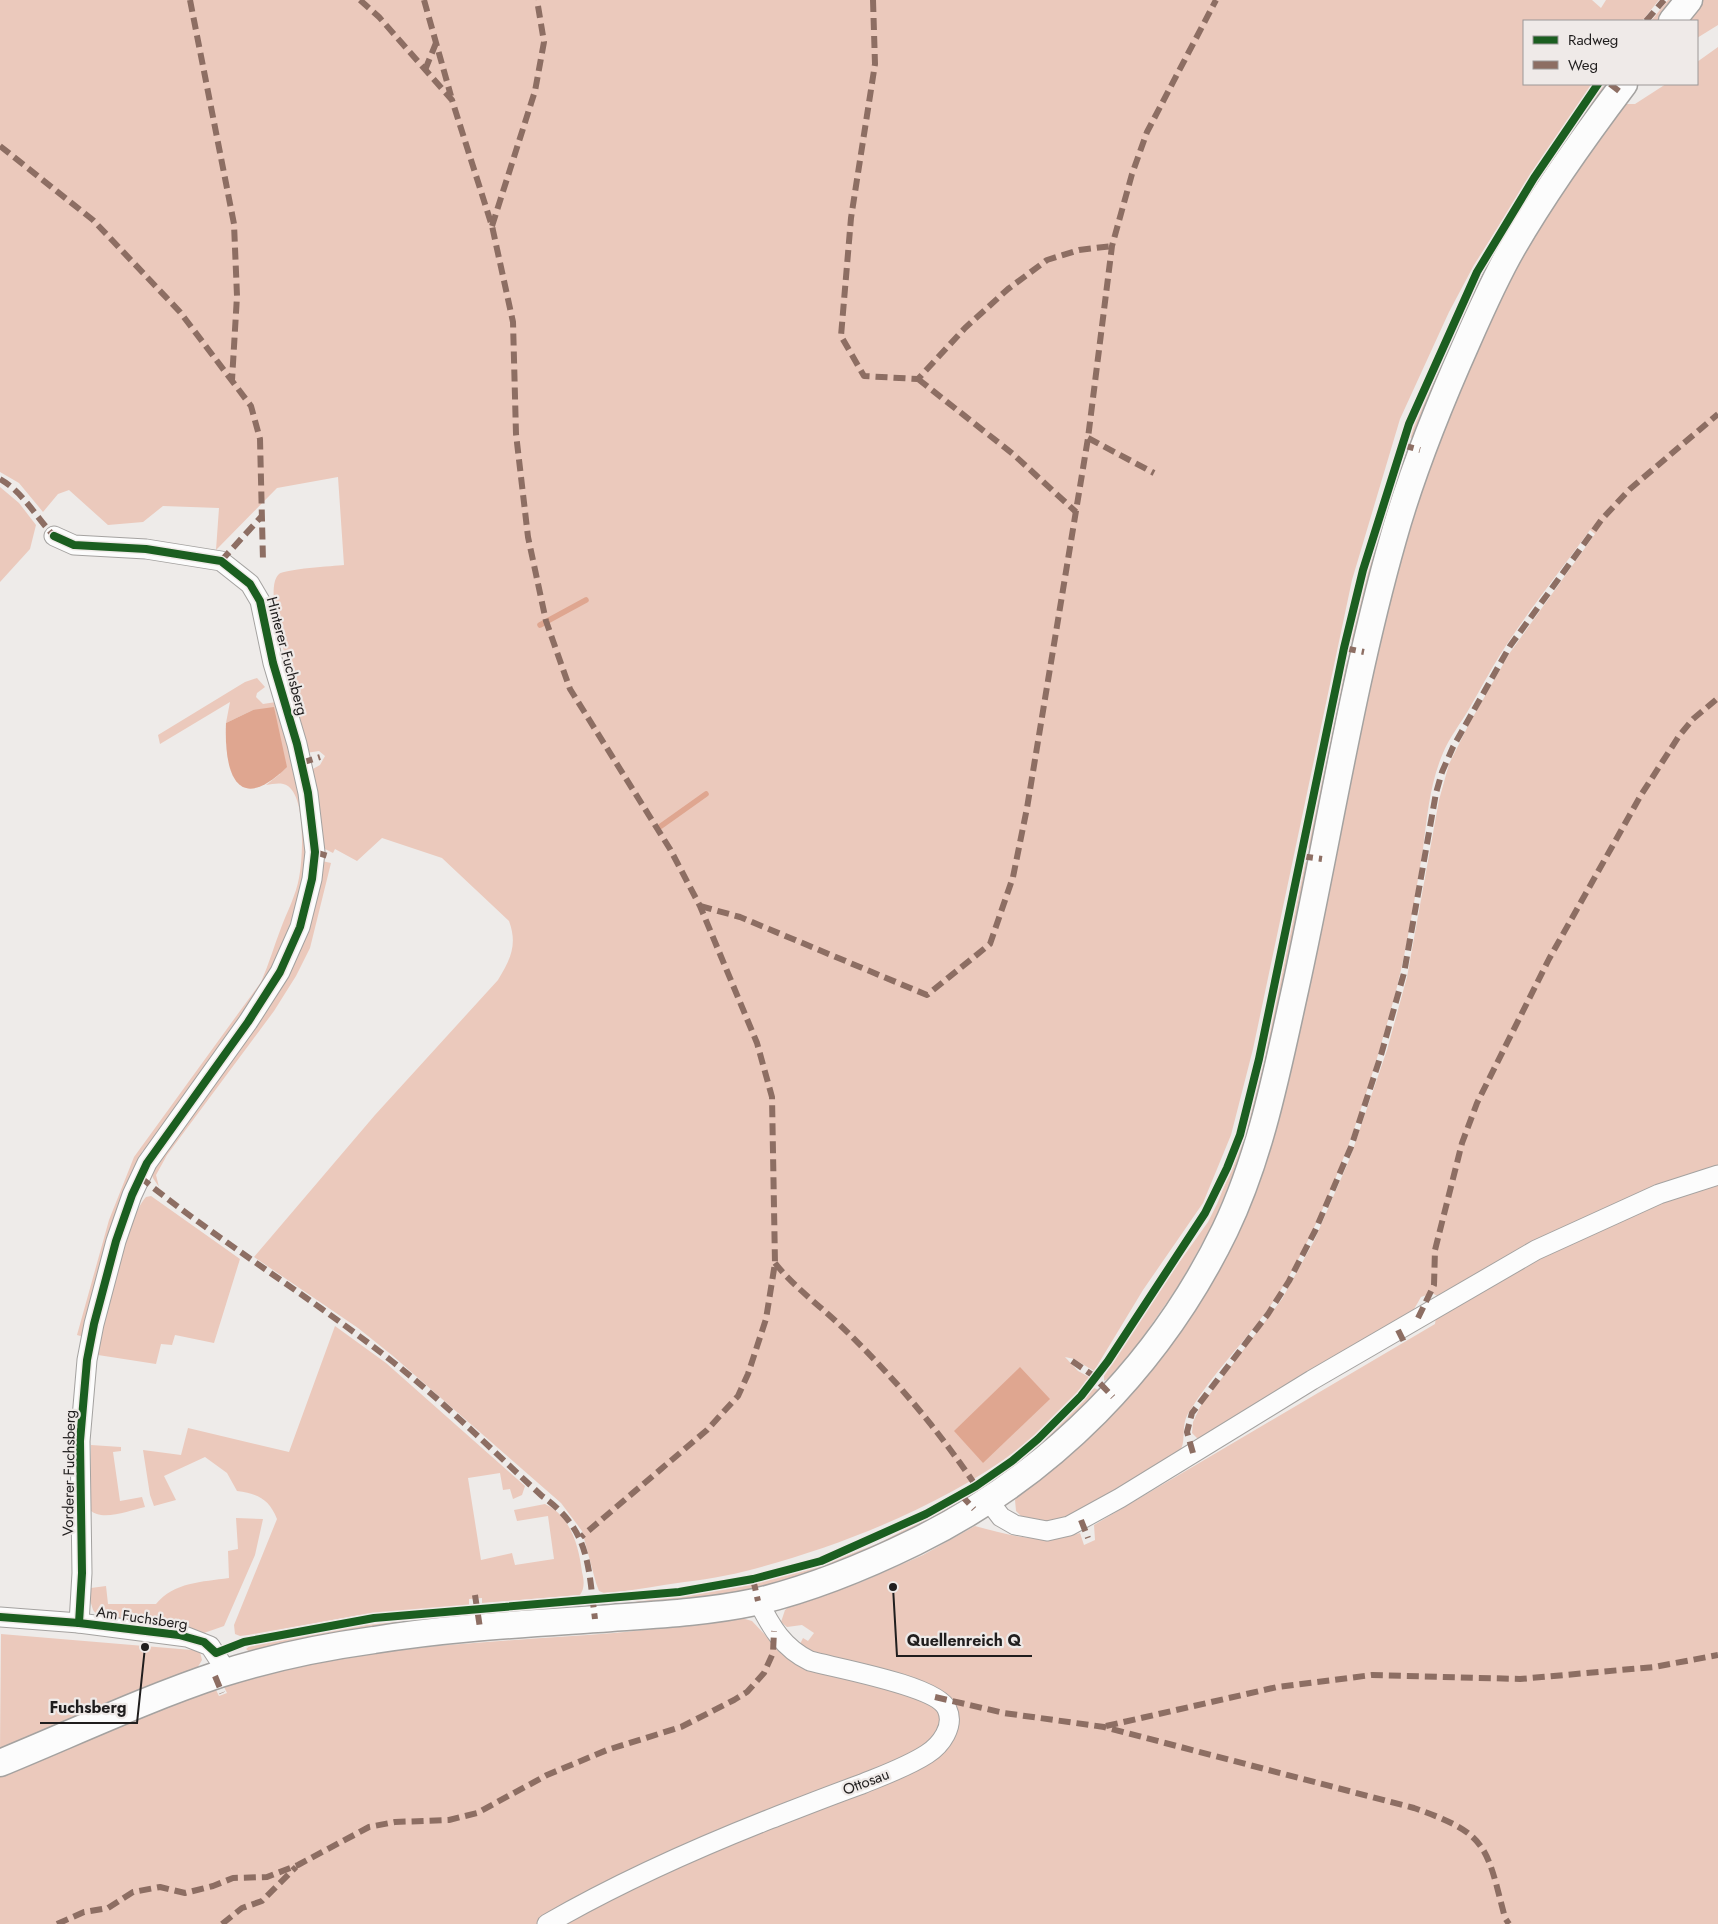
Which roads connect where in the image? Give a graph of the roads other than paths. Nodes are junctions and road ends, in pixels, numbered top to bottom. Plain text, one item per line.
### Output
1 (1689, 0) edge
2 (1673, 20) edge
3 (1623, 85) edge
4 (54, 536) dead end
5 (1718, 1175) edge
6 (100, 1296) joint
7 (988, 1500) junction
8 (758, 1601) junction
9 (0, 1617) edge
10 (79, 1623) junction
11 (227, 1672) junction
12 (0, 1763) edge
13 (547, 1924) edge

1 - 2 main road
3 - 7 main road
4 - 6 street, Hinterer Fuchsberg
5 - 7 street
6 - 10 street, Vorderer Fuchsberg
7 - 8 main road
8 - 11 main road
8 - 13 street, Ottosau
9 - 10 street, Am Fuchsberg
10 - 11 street, Am Fuchsberg
11 - 12 main road

